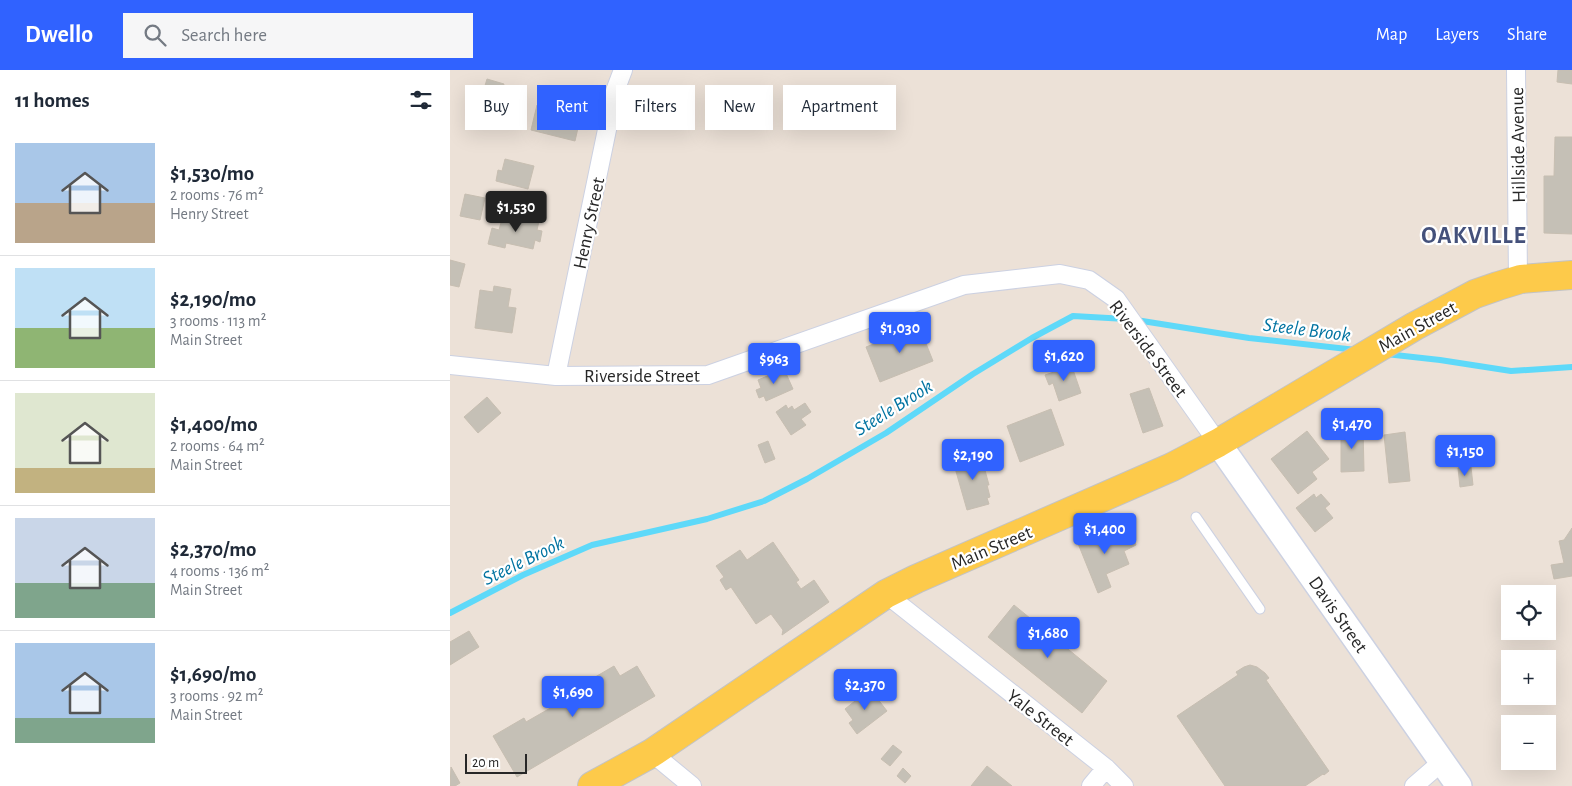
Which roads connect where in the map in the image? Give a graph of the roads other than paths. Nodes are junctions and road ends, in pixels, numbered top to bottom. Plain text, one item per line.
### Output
1 (623, 70) edge
2 (1516, 70) edge
3 (1572, 275) edge
4 (1518, 280) junction
5 (450, 364) edge
6 (556, 376) junction
7 (1218, 443) junction
8 (1196, 517) dead end
9 (886, 594) junction
10 (1260, 609) dead end
11 (652, 753) junction
12 (1442, 761) junction
13 (1106, 768) junction
14 (592, 786) edge
15 (692, 786) edge
16 (1091, 786) edge
17 (1124, 786) edge
18 (1414, 786) edge
19 (1459, 786) edge

1 - 6 street, Henry Street
2 - 4 street, Hillside Avenue
3 - 4 main road, Main Street
4 - 7 main road, Main Street
5 - 6 street, Riverside Street
6 - 7 street, Riverside Street
7 - 9 main road, Main Street
7 - 12 main road, Davis Street
8 - 10 lane
9 - 11 main road, Main Street
9 - 13 street, Yale Street
11 - 14 main road, Main Street
11 - 15 street
12 - 18 street
12 - 19 main road, Davis Street
13 - 16 street
13 - 17 street, Yale Street

